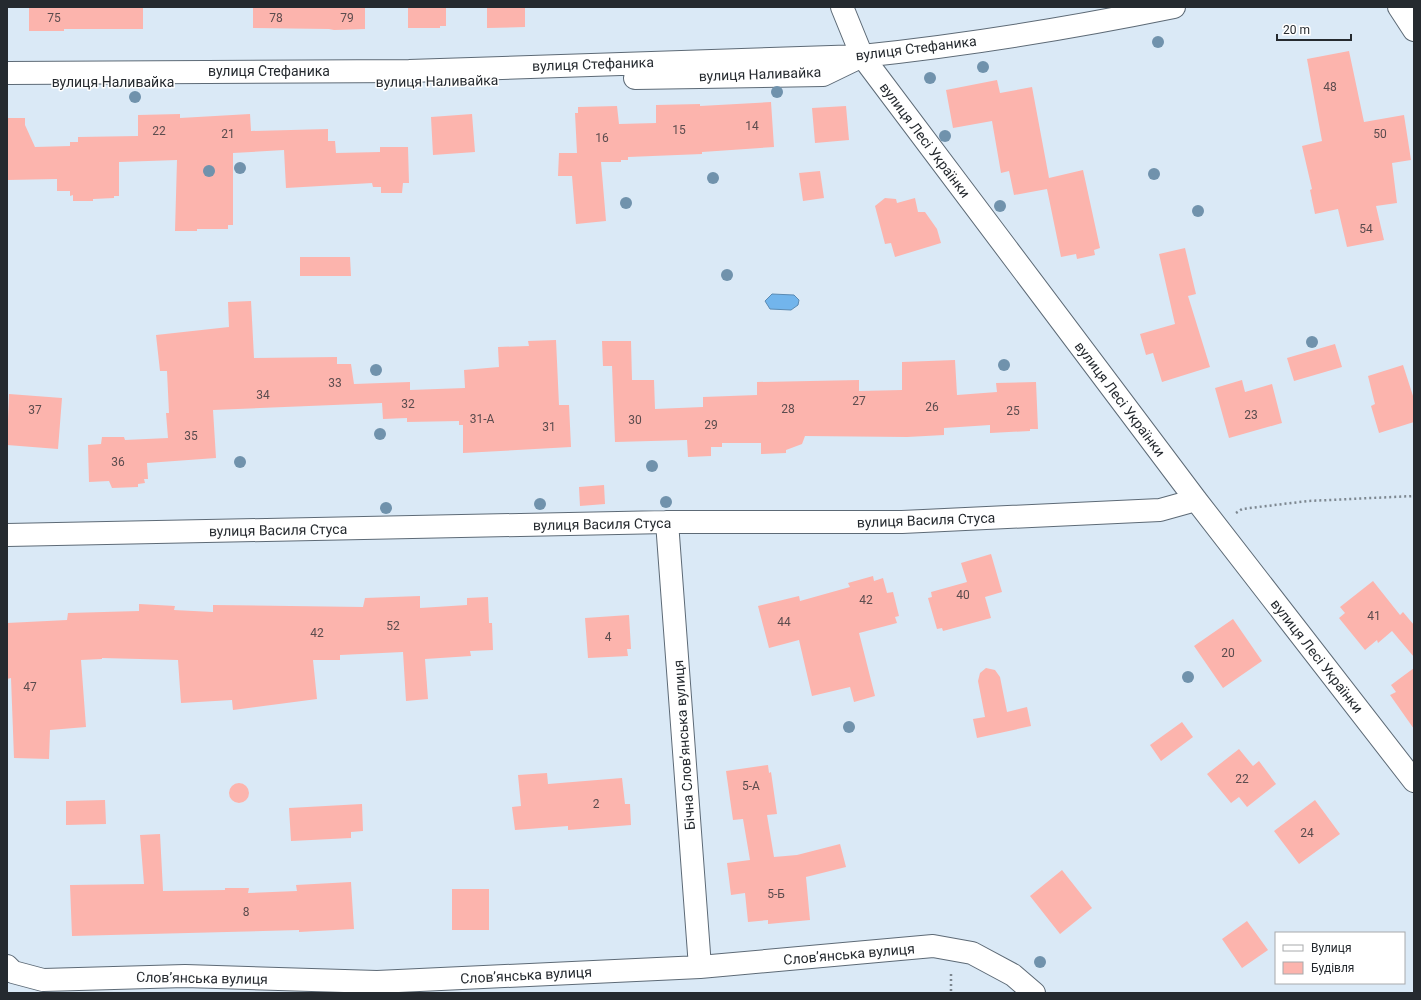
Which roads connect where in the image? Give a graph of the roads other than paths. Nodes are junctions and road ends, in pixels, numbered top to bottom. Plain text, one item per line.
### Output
1 (842, 7) edge
2 (1174, 7) edge
3 (1399, 7) edge
4 (1414, 30) edge
5 (862, 56) junction
6 (7, 73) edge
7 (7, 81) edge
8 (1196, 500) junction
9 (667, 522) junction
10 (7, 535) edge
11 (1414, 781) edge
12 (7, 966) edge
13 (700, 967) junction
14 (202, 985) edge
15 (1034, 993) edge

1 - 5 street, вулиця Лесі Українки
2 - 5 street, вулиця Стефаника
3 - 4 street
5 - 6 street, вулиця Стефаника
5 - 7 street, вулиця Наливайка
5 - 8 street, вулиця Лесі Українки
8 - 9 street, вулиця Василя Стуса
8 - 11 street, вулиця Лесі Українки
9 - 10 street, вулиця Василя Стуса
9 - 13 street, Бічна Словʼянська вулиця
12 - 14 street, Словʼянська вулиця
13 - 14 street, Словʼянська вулиця
13 - 15 street, Словʼянська вулиця

